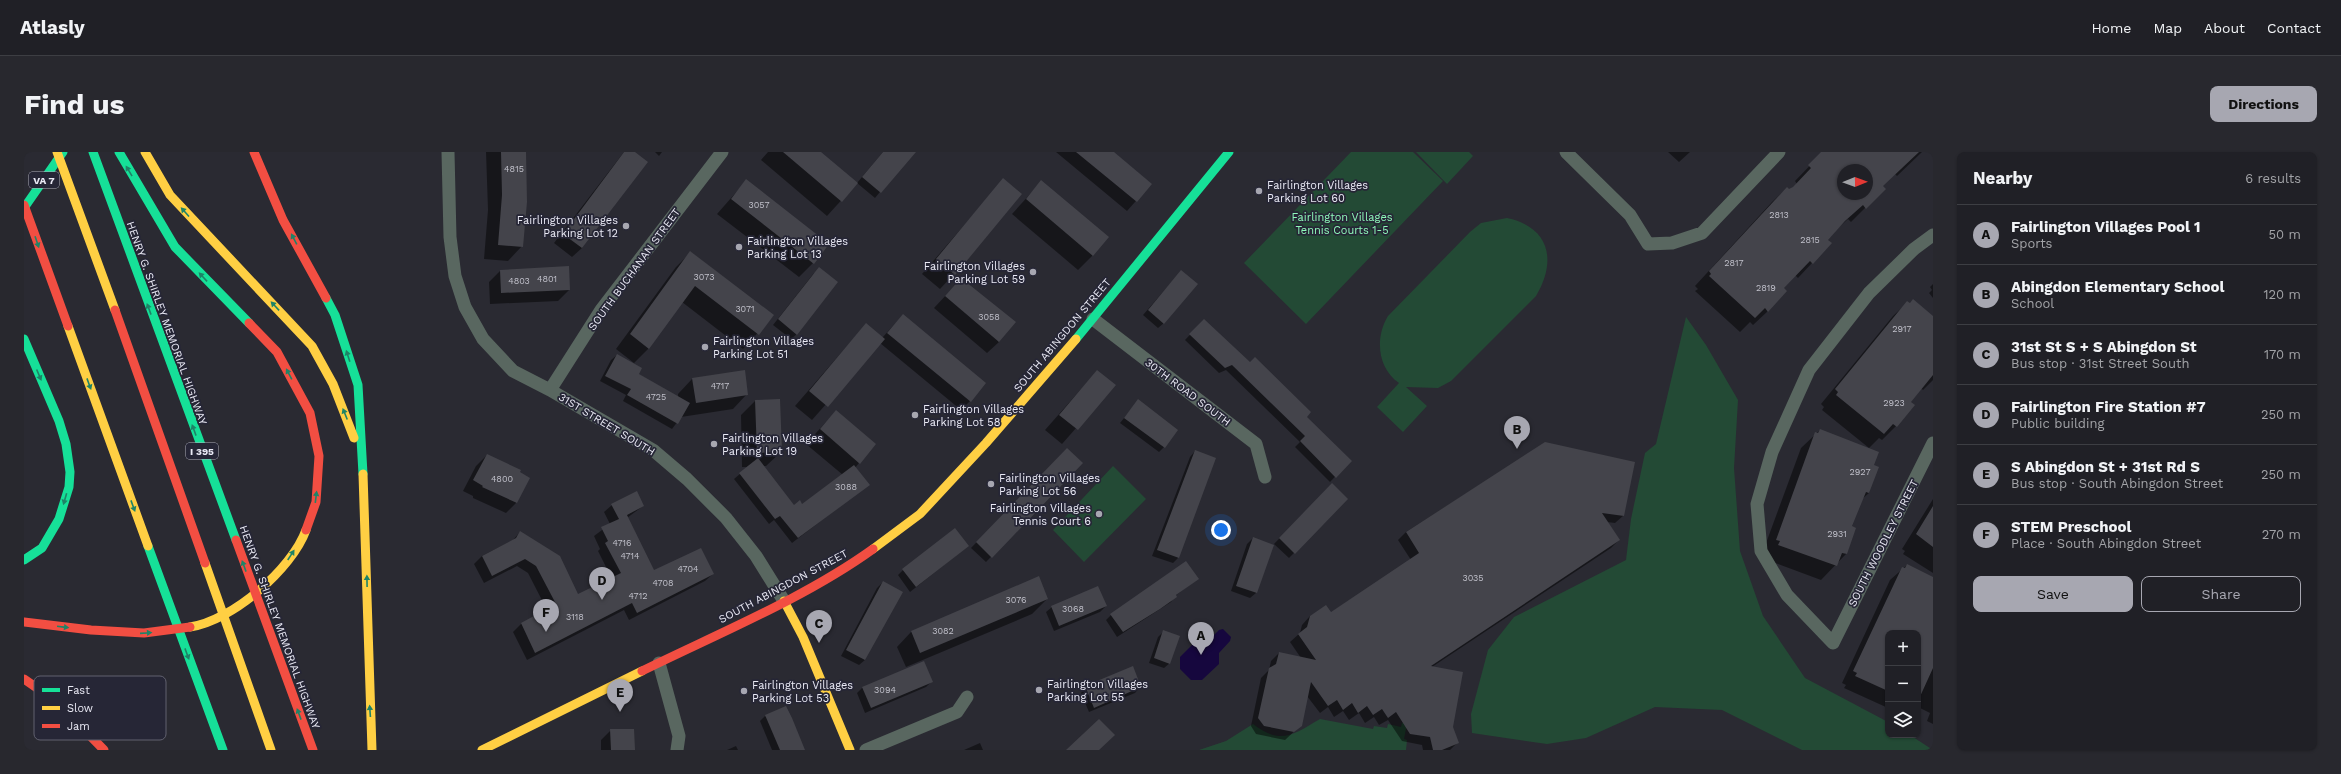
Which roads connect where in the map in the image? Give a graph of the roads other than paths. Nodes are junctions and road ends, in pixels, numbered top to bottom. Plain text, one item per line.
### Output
1 (57, 152) edge
2 (63, 152) edge
3 (93, 152) edge
4 (119, 152) edge
5 (145, 152) edge
6 (254, 152) edge
7 (448, 152) edge
8 (722, 152) edge
9 (1229, 152) edge
10 (1566, 152) edge
11 (1779, 152) edge
12 (24, 206) edge
13 (1933, 235) edge
14 (30, 251) dead end
15 (1093, 319) junction
16 (24, 339) edge
17 (75, 347) junction
18 (550, 390) junction
19 (1933, 443) edge
20 (362, 464) junction
21 (1265, 477) dead end
22 (24, 560) edge
23 (784, 601) junction
24 (24, 622) edge
25 (659, 663) junction
26 (24, 679) edge
27 (34, 686) edge
28 (967, 697) dead end
29 (94, 740) edge
30 (104, 750) edge
31 (223, 750) edge
32 (271, 750) edge
33 (313, 750) edge
34 (372, 750) edge
35 (482, 750) edge
36 (677, 750) edge
37 (850, 750) edge
38 (866, 750) edge

1 - 32 main road
2 - 12 main road, VA 7
33 -> 3 main road, HENRY G. SHIRLEY MEMORIAL HIGHWAY / I 395
24 -> 4 main road
20 -> 5 main road
20 -> 6 main road
7 - 18 street, 31ST STREET SOUTH
8 - 18 street, SOUTH BUCHANAN STREET
9 - 15 main road, SOUTH ABINGDON STREET
10 - 11 street
12 -> 17 main road
13 - 19 street, SOUTH WOODLEY STREET
14 - 17 main road
15 - 21 street, 30TH ROAD SOUTH
15 - 23 main road, SOUTH ABINGDON STREET
16 -> 22 main road
17 -> 31 main road
18 - 23 street, 31ST STREET SOUTH
34 -> 20 main road
23 - 25 main road, SOUTH ABINGDON STREET
23 - 37 main road, 31ST STREET SOUTH
25 - 35 main road, SOUTH ABINGDON STREET
25 - 36 street
26 - 27 main road
28 - 38 street
29 - 30 main road

